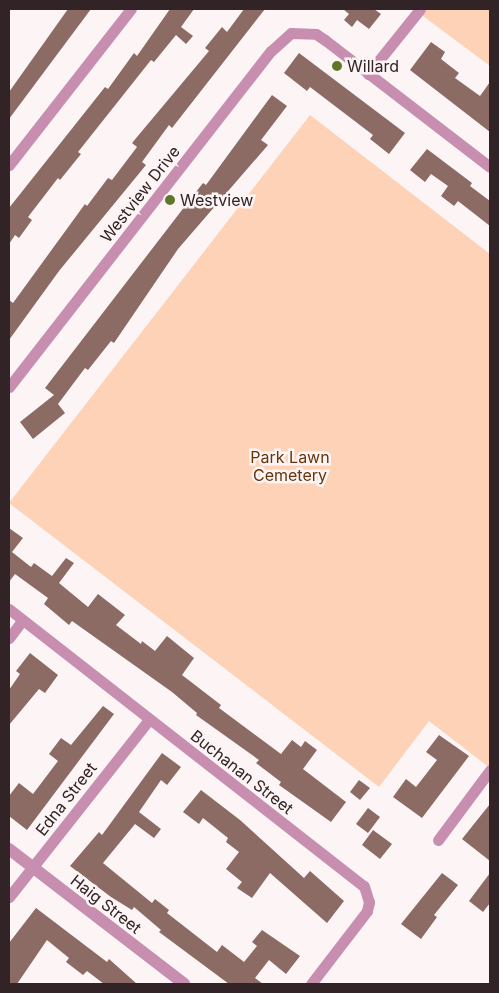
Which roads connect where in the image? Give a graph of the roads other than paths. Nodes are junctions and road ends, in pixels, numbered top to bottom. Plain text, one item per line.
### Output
1 (131, 9) edge
2 (420, 9) edge
3 (368, 74) junction
4 (9, 165) edge
5 (490, 167) edge
6 (9, 387) edge
7 (9, 609) edge
8 (22, 621) junction
9 (9, 638) edge
10 (148, 720) junction
11 (490, 770) edge
12 (438, 840) dead end
13 (9, 848) edge
14 (32, 867) junction
15 (9, 897) edge
16 (184, 984) edge
17 (311, 984) edge

1 - 4 street
2 - 3 street
3 - 5 street
3 - 6 street, Westview Drive
7 - 8 street, Buchanan Street
8 - 9 street
8 - 10 street, Buchanan Street
10 - 14 street, Edna Street
10 - 17 street, Buchanan Street
11 - 12 street
13 - 14 street, Haig Street
14 - 15 street, Edna Street
14 - 16 street, Haig Street

